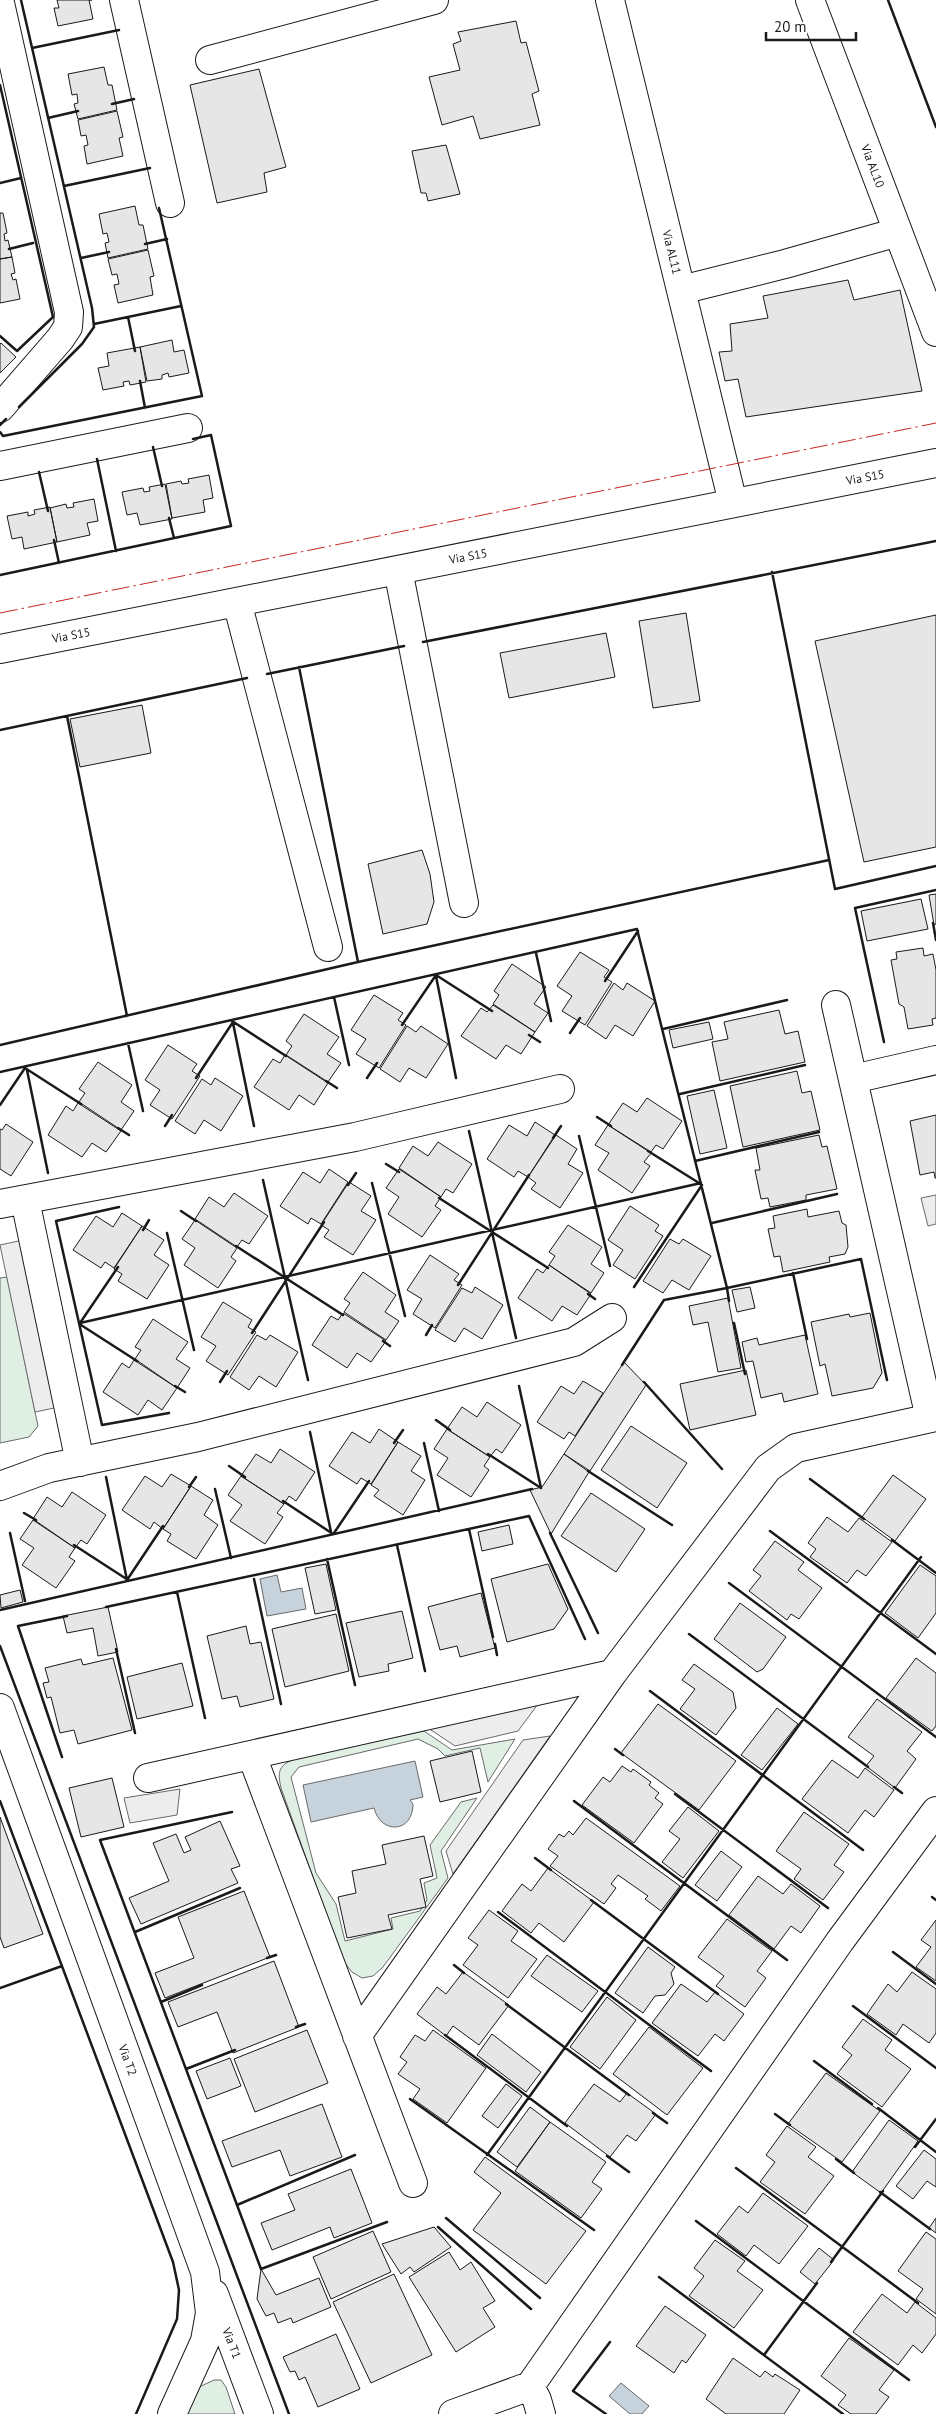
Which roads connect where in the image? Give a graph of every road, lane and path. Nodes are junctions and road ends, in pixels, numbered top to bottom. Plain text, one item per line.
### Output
1 (124, 0) edge
2 (434, 0) edge
3 (610, 0) edge
4 (810, 0) edge
5 (0, 3) edge
6 (210, 60) dead end
7 (170, 202) dead end
8 (898, 232) junction
9 (681, 290) junction
10 (936, 332) edge
11 (0, 408) edge
12 (188, 428) dead end
13 (936, 464) edge
14 (0, 466) edge
15 (733, 504) junction
16 (398, 570) junction
17 (237, 602) junction
18 (0, 648) edge
19 (464, 903) dead end
20 (328, 947) dead end
21 (836, 1005) dead end
22 (936, 1060) edge
23 (853, 1079) junction
24 (560, 1089) dead end
25 (13, 1202) edge
26 (612, 1318) dead end
27 (933, 1417) edge
28 (80, 1462) junction
29 (0, 1486) edge
30 (612, 1674) junction
31 (0, 1708) edge
32 (252, 1756) junction
33 (148, 1778) dead end
34 (936, 1811) edge
35 (357, 2036) junction
36 (413, 2183) dead end
37 (205, 2272) junction
38 (530, 2386) junction
39 (172, 2414) edge
40 (259, 2414) edge
41 (453, 2414) edge
42 (541, 2414) edge

1 - 7 street
2 - 6 street
3 - 9 street, Via AL11
4 - 8 street, Via AL10
5 - 11 street
8 - 9 street
8 - 10 street, Via AL10
9 - 15 street, Via AL11
12 - 14 street
13 - 15 street, Via S15
15 - 16 street, Via S15
16 - 17 street, Via S15
16 - 19 street
17 - 18 street, Via S15
17 - 20 street
21 - 23 street
22 - 23 street
23 - 27 street
24 - 25 street
25 - 28 street
26 - 28 street
27 - 30 street
28 - 29 street
30 - 32 street
30 - 35 street
31 - 37 street, Via T2
32 - 33 street
32 - 35 street
34 - 38 street
35 - 36 street
37 - 39 street, Via T2
37 - 40 street, Via T1
38 - 41 street
38 - 42 street

